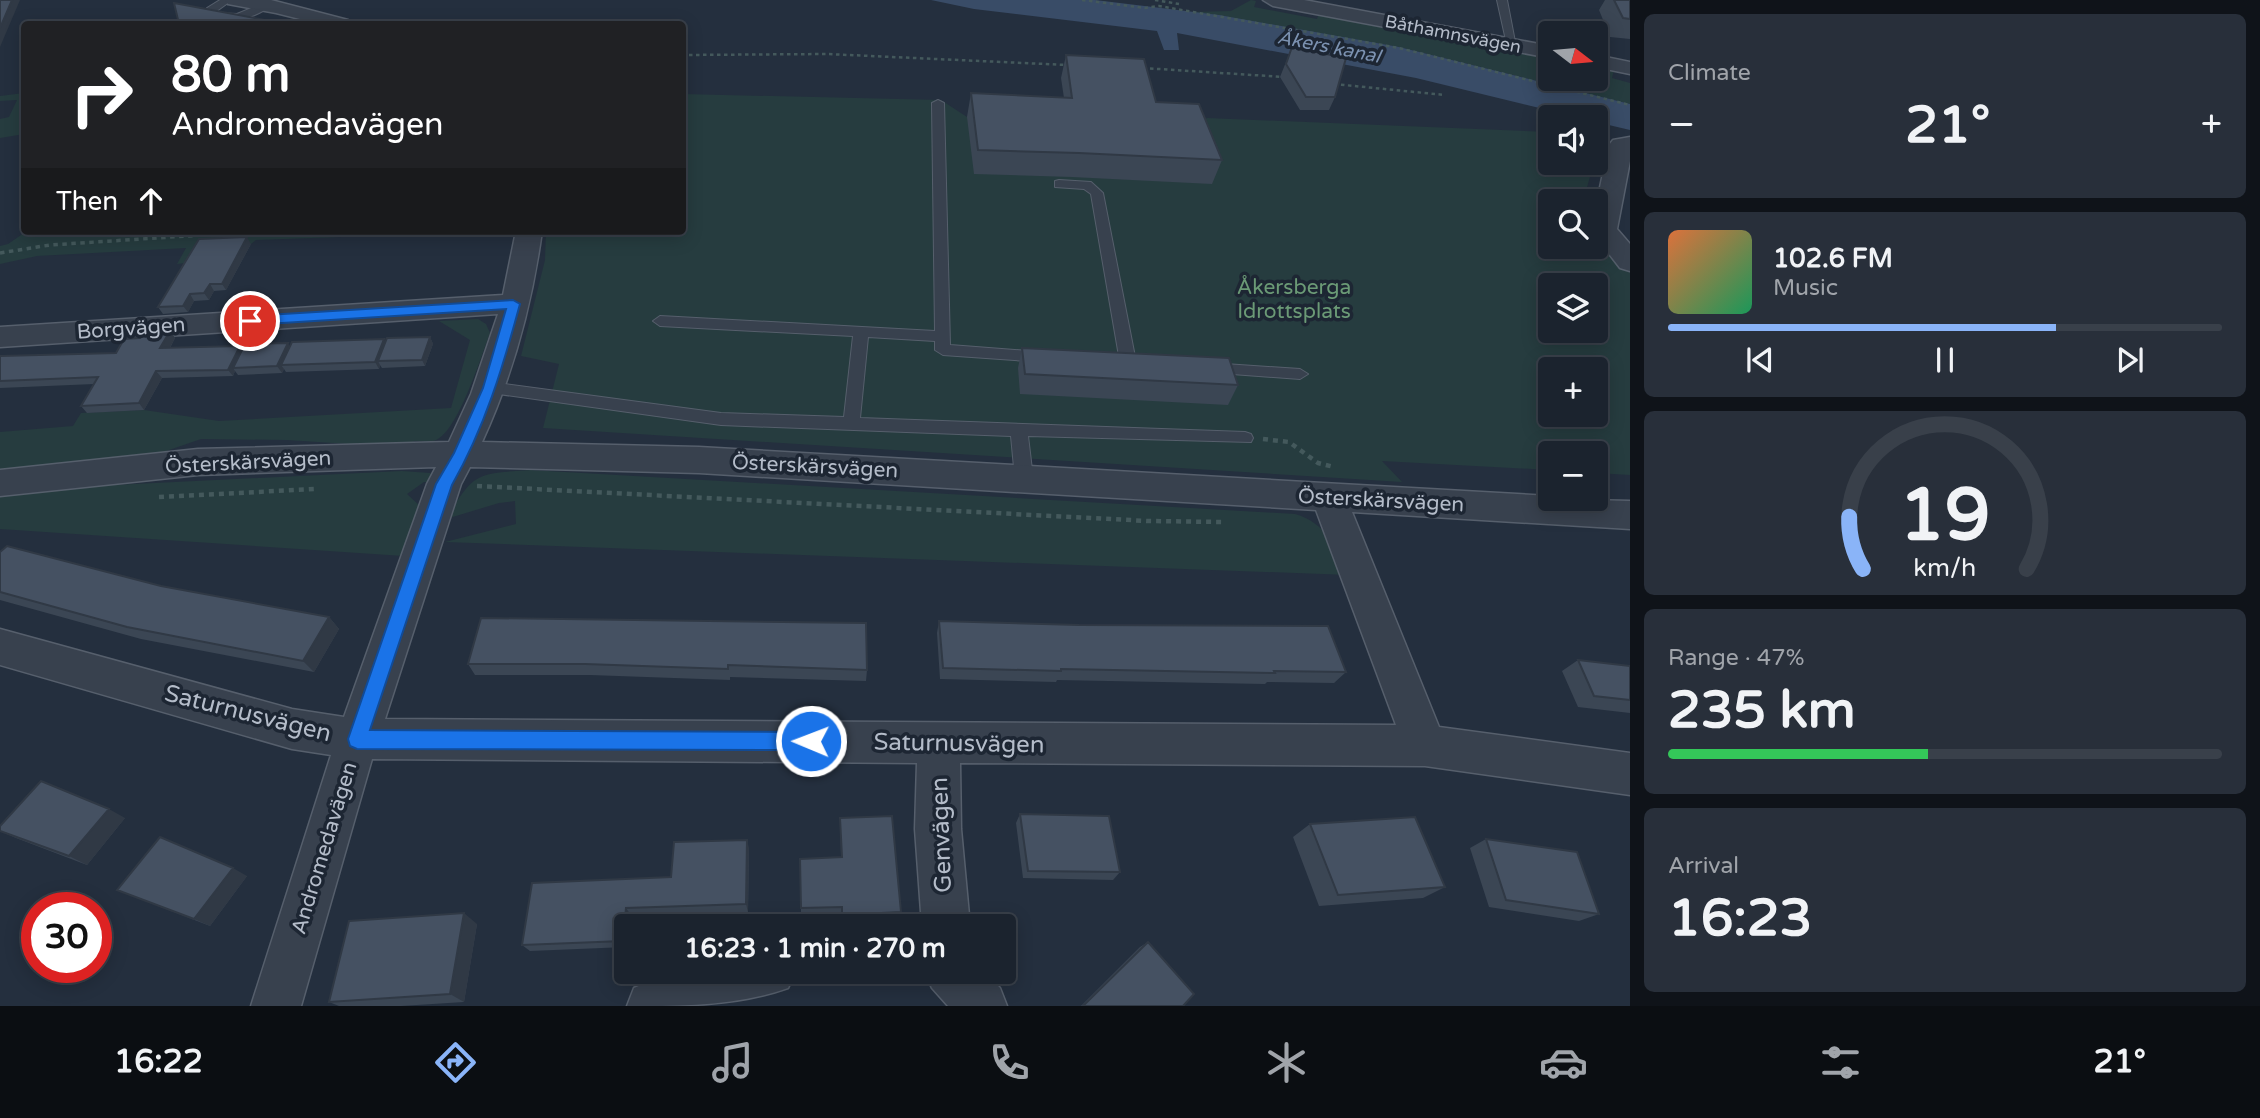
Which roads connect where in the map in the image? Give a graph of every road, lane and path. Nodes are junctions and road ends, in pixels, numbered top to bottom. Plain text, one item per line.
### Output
1 (227, 0) edge
2 (235, 0) edge
3 (1082, 0) edge
4 (1156, 0) edge
5 (1183, 0) edge
6 (1273, 0) edge
7 (1502, 0) edge
8 (1180, 4) junction
9 (266, 5) junction
10 (1175, 9) junction
11 (329, 21) edge
12 (1512, 45) junction
13 (1538, 50) edge
14 (686, 55) edge
15 (1608, 63) edge
16 (1079, 65) edge
17 (1133, 68) edge
18 (1630, 68) edge
19 (1294, 79) edge
20 (1334, 84) edge
21 (1445, 95) dead end
22 (938, 103) dead end
23 (1630, 105) edge
24 (1630, 144) edge
25 (1059, 184) dead end
26 (1620, 209) edge
27 (202, 235) edge
28 (528, 235) edge
29 (0, 253) edge
30 (1630, 262) edge
31 (513, 304) junction
32 (660, 321) dead end
33 (861, 332) junction
34 (943, 336) junction
35 (0, 337) edge
36 (1062, 358) edge
37 (1128, 362) edge
38 (1194, 367) edge
39 (1300, 374) dead end
40 (490, 388) junction
41 (851, 424) junction
42 (1019, 430) junction
43 (1245, 438) joint
44 (453, 469) junction
45 (1024, 478) junction
46 (0, 483) edge
47 (1334, 483) junction
48 (319, 489) dead end
49 (147, 497) dead end
50 (1630, 515) edge
51 (1229, 522) dead end
52 (0, 647) edge
53 (357, 739) junction
54 (939, 743) junction
55 (1425, 746) junction
56 (1630, 774) edge
57 (945, 914) edge
58 (708, 984) edge
59 (276, 1006) edge
60 (652, 1006) edge

1 - 9 lane
2 - 9 street
3 - 10 path
4 - 8 path
5 - 8 path
6 - 12 street, Båthamnsvägen
7 - 12 lane
8 - 10 path
9 - 11 street
10 - 23 path
12 - 13 street, Båthamnsvägen
14 - 16 path
15 - 18 street
17 - 19 path
20 - 21 path
22 - 34 lane
24 - 26 street
25 - 37 lane
26 - 30 street
27 - 29 path
28 - 31 street, Andromedavägen
31 - 35 street, Borgvägen
31 - 40 street, Andromedavägen
32 - 33 lane
33 - 34 lane
33 - 41 lane
34 - 36 lane
38 - 39 lane
40 - 41 lane
40 - 44 street, Andromedavägen
41 - 42 lane
42 - 43 lane
42 - 45 lane
43 - 47 path
44 - 45 street, Österskärsvägen
44 - 46 street, Österskärsvägen
44 - 51 path
44 - 53 street, Andromedavägen
45 - 47 street, Österskärsvägen
47 - 50 street, Österskärsvägen
47 - 55 street
48 - 49 path
52 - 53 street, Saturnusvägen
53 - 54 street, Saturnusvägen
53 - 59 street, Andromedavägen
54 - 55 street, Saturnusvägen
54 - 57 street, Genvägen
55 - 56 street, Saturnusvägen
58 - 60 street

